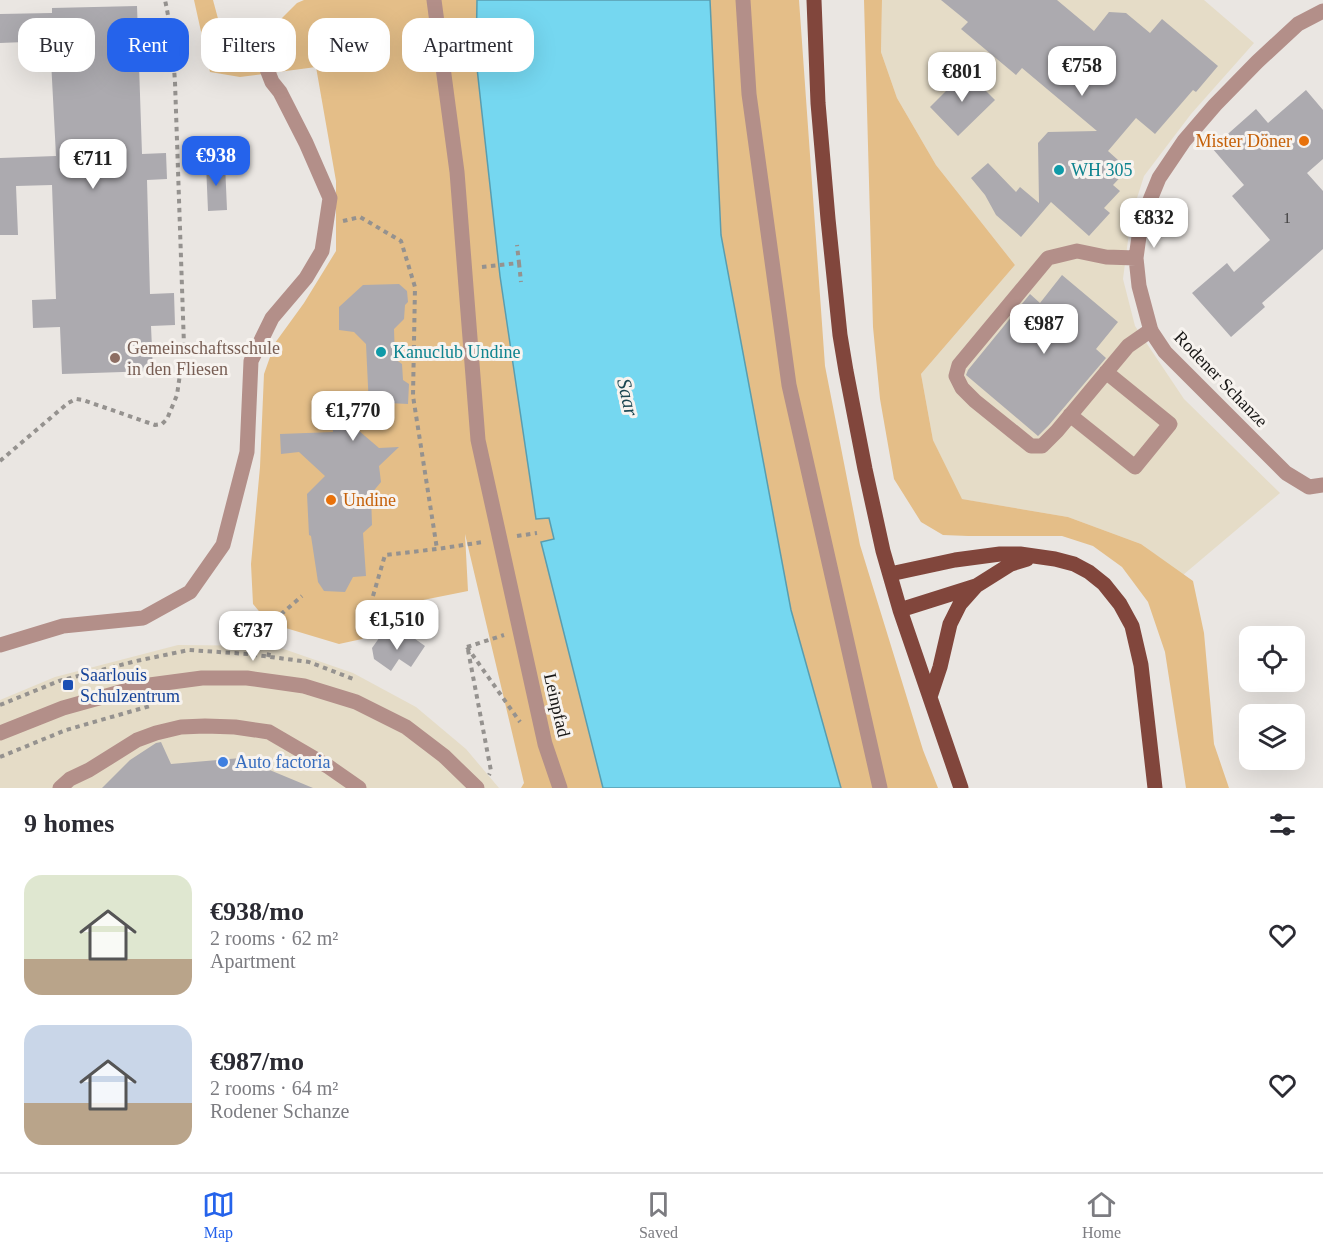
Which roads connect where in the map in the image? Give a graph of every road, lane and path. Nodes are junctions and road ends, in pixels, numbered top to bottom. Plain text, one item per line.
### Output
1 (165, 0) edge
2 (434, 0) edge
3 (743, 0) edge
4 (814, 0) edge
5 (1323, 11) edge
6 (268, 72) edge
7 (326, 225) junction
8 (517, 245) dead end
9 (1136, 258) junction
10 (519, 263) junction
11 (482, 267) dead end
12 (521, 282) dead end
13 (1151, 330) junction
14 (1106, 372) junction
15 (1070, 415) junction
16 (0, 461) edge
17 (1323, 485) edge
18 (1035, 557) junction
19 (890, 574) junction
20 (976, 586) junction
21 (302, 596) dead end
22 (373, 596) dead end
23 (900, 610) junction
24 (520, 629) junction
25 (0, 645) edge
26 (467, 647) junction
27 (268, 657) dead end
28 (930, 697) junction
29 (522, 725) dead end
30 (0, 733) edge
31 (483, 783) edge
32 (60, 788) edge
33 (359, 788) edge
34 (560, 788) edge
35 (880, 788) edge
36 (961, 788) edge
37 (1155, 788) edge

1 - 16 path
2 - 24 street, Leinpfad
3 - 35 street
4 - 19 main road
5 - 9 street, Rodener Schanze
6 - 7 street
7 - 22 path
7 - 25 street
8 - 10 path
9 - 13 street, Rodener Schanze
9 - 15 street
10 - 11 path
10 - 12 path
13 - 14 street
13 - 17 street, Rodener Schanze
14 - 15 street
14 - 15 street
18 - 19 main road
18 - 20 main road
18 - 37 main road
19 - 23 main road
20 - 23 main road
20 - 28 main road
21 - 27 path
23 - 28 main road
24 - 26 path
24 - 34 street, Leinpfad
26 - 29 path
26 - 31 path
28 - 36 main road
30 - 31 street
32 - 33 street

